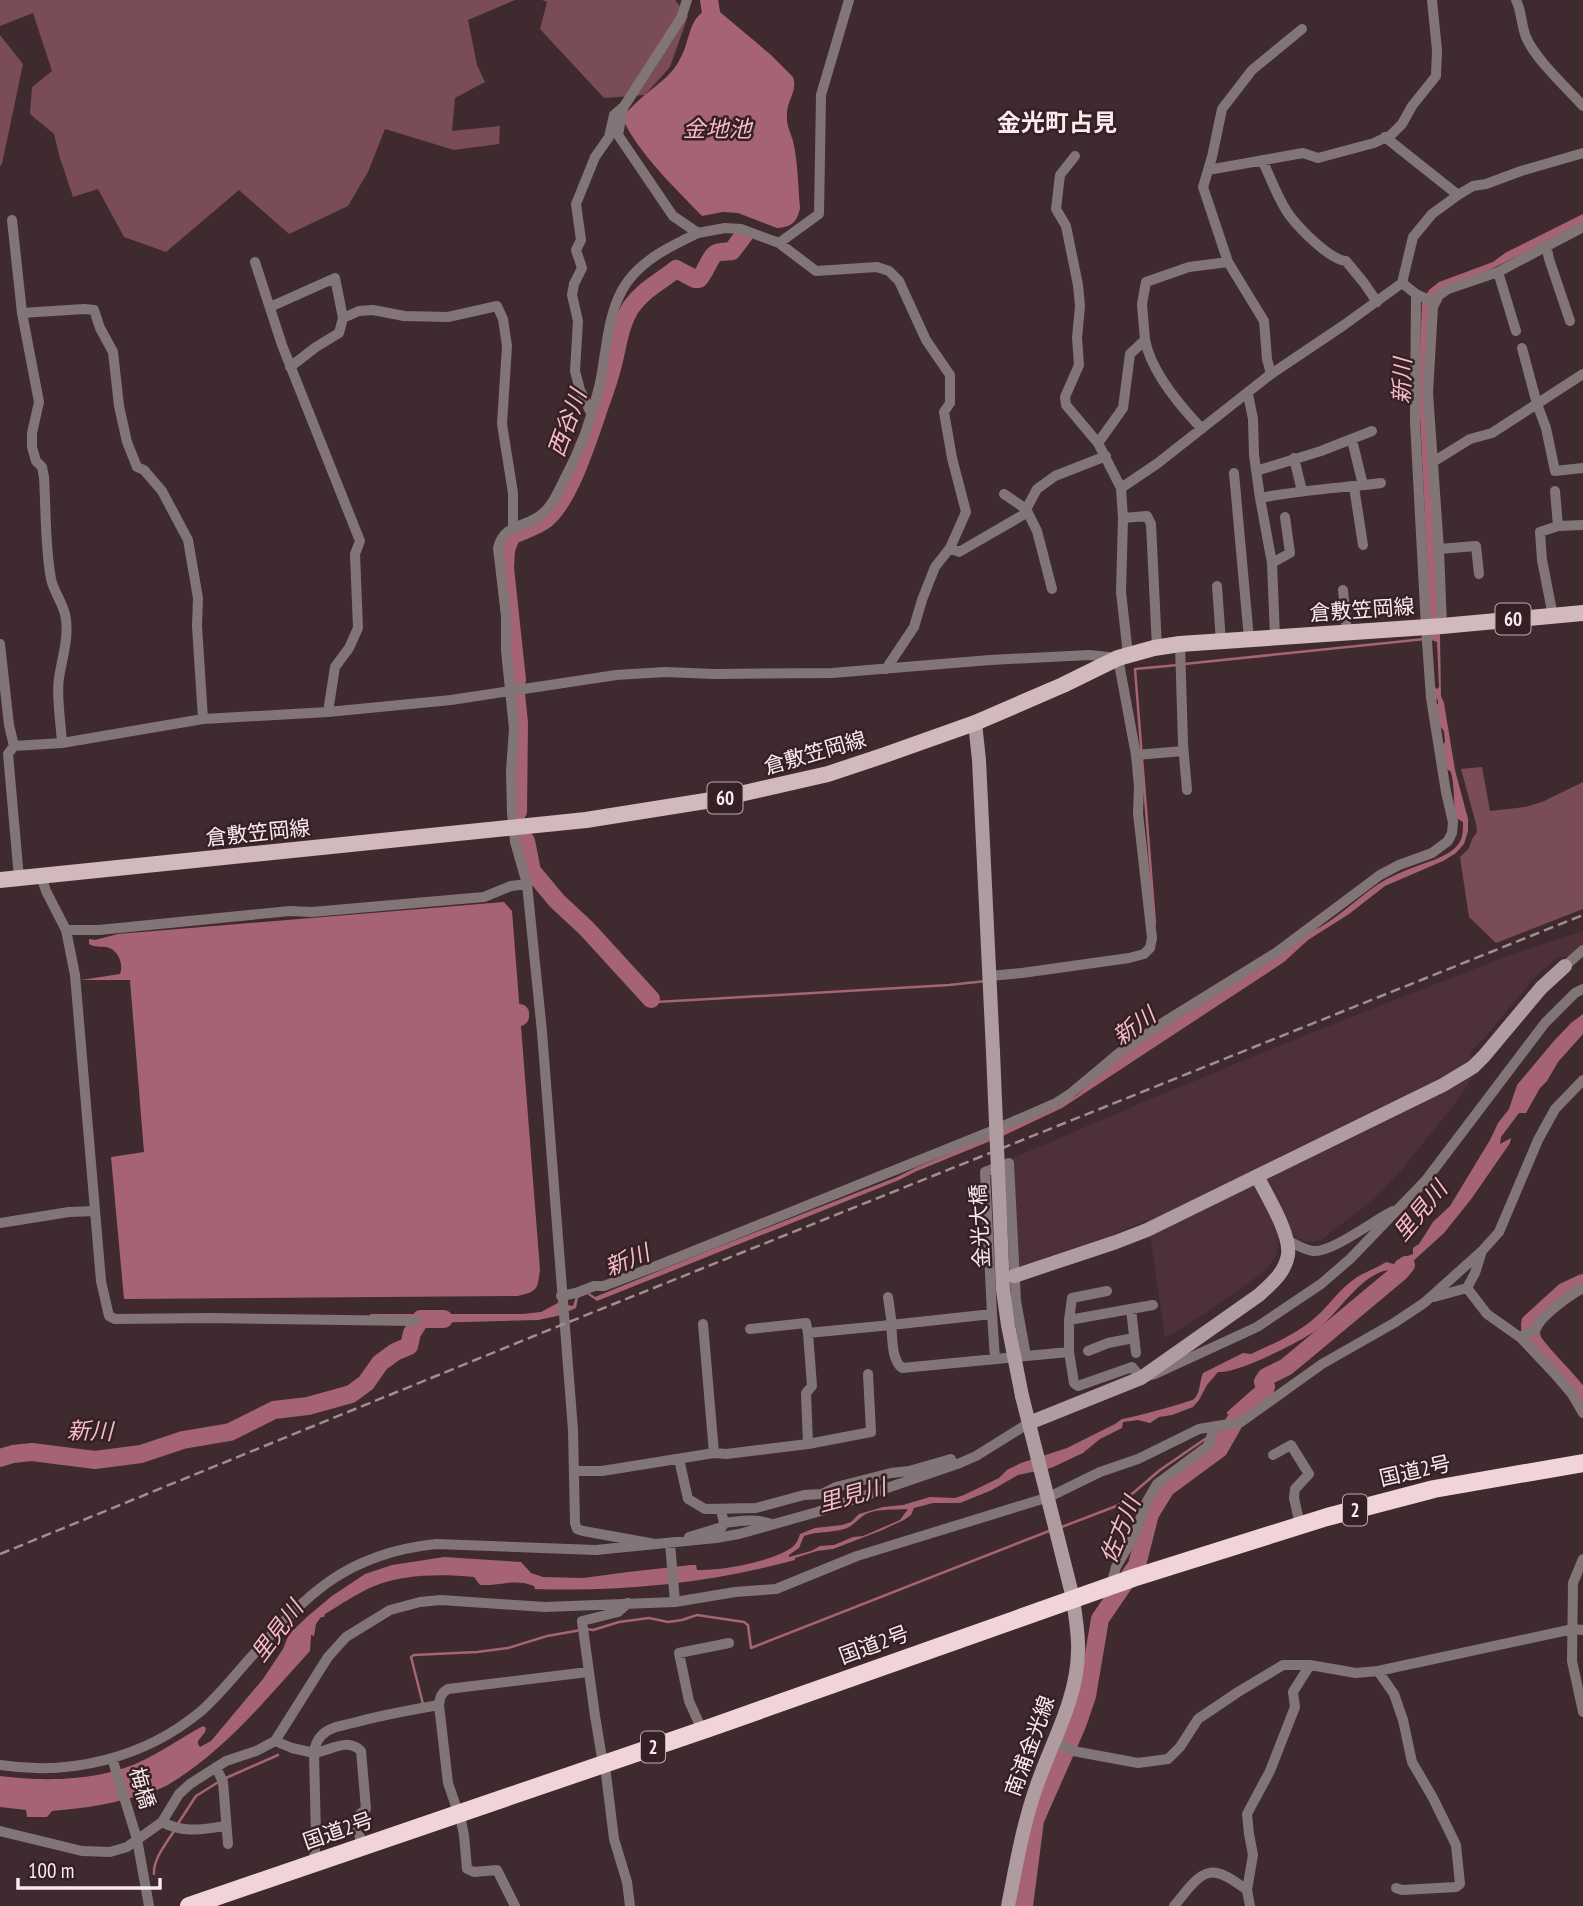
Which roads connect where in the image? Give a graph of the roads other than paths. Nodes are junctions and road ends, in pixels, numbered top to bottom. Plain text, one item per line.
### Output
1 (687, 0) edge
2 (849, 0) edge
3 (1432, 0) edge
4 (1516, 0) edge
5 (1302, 29) dead end
6 (1583, 106) edge
7 (623, 108) junction
8 (1385, 137) junction
9 (1583, 153) edge
10 (1075, 156) dead end
11 (1262, 160) junction
12 (1208, 170) junction
13 (1458, 195) junction
14 (12, 220) dead end
15 (1583, 227) edge
16 (698, 233) junction
17 (779, 243) junction
18 (1546, 245) junction
19 (255, 262) dead end
20 (1228, 262) junction
21 (1497, 271) junction
22 (1402, 283) junction
23 (1416, 294) junction
24 (1377, 302) junction
25 (1434, 302) junction
26 (270, 307) junction
27 (22, 313) junction
28 (342, 318) junction
29 (1570, 321) dead end
30 (1516, 331) dead end
31 (1145, 340) junction
32 (1522, 348) dead end
33 (290, 367) junction
34 (1271, 374) junction
35 (1582, 377) edge
36 (1248, 394) junction
37 (1537, 404) junction
38 (591, 413) junction
39 (1202, 429) junction
40 (1372, 430) dead end
41 (1352, 440) junction
42 (1098, 443) junction
43 (1106, 456) junction
44 (1294, 458) junction
45 (1433, 462) junction
46 (1583, 468) edge
47 (1256, 471) junction
48 (1234, 473) dead end
49 (1381, 483) dead end
50 (1358, 486) junction
51 (1121, 488) junction
52 (1302, 491) junction
53 (1555, 491) dead end
54 (1004, 494) dead end
55 (1260, 498) junction
56 (1026, 509) junction
57 (1285, 517) dead end
58 (1123, 518) junction
59 (1583, 525) edge
60 (1558, 526) junction
61 (513, 528) junction
62 (1363, 545) dead end
63 (950, 548) junction
64 (1439, 549) junction
65 (1272, 563) junction
66 (1479, 575) dead end
67 (1217, 586) dead end
68 (1052, 589) dead end
69 (1343, 590) dead end
70 (1583, 613) edge
71 (1553, 616) junction
72 (1434, 626) junction
73 (1347, 633) junction
74 (1275, 637) junction
75 (1248, 639) junction
76 (1221, 642) junction
77 (0, 644) edge
78 (1157, 648) junction
79 (1123, 657) junction
80 (1180, 659) junction
81 (886, 669) junction
82 (510, 690) junction
83 (328, 712) junction
84 (203, 719) junction
85 (975, 723) junction
86 (62, 743) junction
87 (8, 751) edge
88 (1183, 751) junction
89 (1141, 754) junction
90 (1186, 790) dead end
91 (513, 828) junction
92 (41, 876) junction
93 (19, 878) junction
94 (0, 880) edge
95 (527, 884) junction
96 (66, 930) junction
97 (1583, 950) edge
98 (1564, 966) joint
99 (990, 979) junction
100 (1583, 989) edge
101 (1583, 1080) edge
102 (1258, 1176) junction
103 (1397, 1209) junction
104 (95, 1211) junction
105 (0, 1223) edge
106 (1287, 1240) junction
107 (1482, 1251) junction
108 (1014, 1276) junction
109 (990, 1285) junction
110 (1467, 1288) junction
111 (1583, 1288) edge
112 (1107, 1291) dead end
113 (561, 1296) junction
114 (888, 1297) dead end
115 (1430, 1298) junction
116 (1153, 1305) dead end
117 (1130, 1309) junction
118 (992, 1314) junction
119 (1069, 1320) junction
120 (415, 1321) dead end
121 (703, 1324) dead end
122 (892, 1325) junction
123 (750, 1329) dead end
124 (808, 1333) junction
125 (1522, 1335) junction
126 (1134, 1338) junction
127 (1088, 1350) dead end
128 (1069, 1352) junction
129 (1136, 1353) dead end
130 (1026, 1356) junction
131 (995, 1359) junction
132 (868, 1374) dead end
133 (1141, 1378) junction
134 (1583, 1413) edge
135 (1219, 1425) junction
136 (1030, 1428) junction
137 (808, 1444) junction
138 (714, 1453) junction
139 (1273, 1455) dead end
140 (679, 1459) junction
141 (1583, 1462) edge
142 (960, 1463) junction
143 (574, 1471) junction
144 (1047, 1491) junction
145 (721, 1510) junction
146 (724, 1523) junction
147 (774, 1525) junction
148 (1300, 1525) junction
149 (655, 1544) junction
150 (673, 1544) junction
151 (1583, 1559) edge
152 (1120, 1582) junction
153 (1073, 1598) junction
154 (675, 1599) junction
155 (628, 1603) junction
156 (1578, 1630) edge
157 (729, 1643) dead end
158 (1310, 1665) junction
159 (1378, 1671) junction
160 (588, 1672) junction
161 (439, 1705) junction
162 (1583, 1712) edge
163 (702, 1730) junction
164 (275, 1741) junction
165 (1064, 1746) junction
166 (314, 1753) junction
167 (113, 1759) junction
168 (603, 1764) junction
169 (0, 1765) edge
170 (220, 1776) junction
171 (459, 1813) junction
172 (162, 1822) junction
173 (226, 1826) junction
174 (0, 1831) edge
175 (136, 1834) junction
176 (229, 1844) dead end
177 (362, 1846) junction
178 (314, 1863) junction
179 (1396, 1888) dead end
180 (1247, 1890) junction
181 (149, 1906) edge
182 (189, 1906) edge
183 (515, 1906) edge
184 (630, 1906) edge
185 (1008, 1906) edge
186 (1174, 1906) edge
187 (1250, 1906) edge

1 - 7 street
2 - 17 street
3 - 8 street
4 - 6 street
5 - 12 street
7 - 16 street
7 - 38 street
8 - 11 street
8 - 13 street
9 - 13 street
10 - 42 street
11 - 12 street
11 - 24 street
12 - 20 street
13 - 22 street
14 - 27 street
15 - 18 street
16 - 17 street
16 - 38 street
17 - 63 street
18 - 21 street
18 - 29 street
19 - 26 street
20 - 31 street
20 - 34 street
21 - 25 street
21 - 30 street
22 - 23 street
22 - 24 street
23 - 25 street
23 - 72 street
24 - 34 street
25 - 45 street
26 - 28 street
26 - 33 street
27 - 84 street
27 - 86 street
28 - 33 street
28 - 61 street
31 - 39 street
31 - 42 street
32 - 37 street
33 - 83 street
34 - 36 street
35 - 37 street
36 - 39 street
36 - 47 street
37 - 45 street
37 - 46 street
38 - 61 street
39 - 51 street
40 - 41 street
41 - 44 street
41 - 50 street
42 - 43 street
43 - 51 street
43 - 56 street
44 - 47 street
44 - 52 street
45 - 64 street
47 - 55 street
48 - 75 street
49 - 50 street
50 - 52 street
50 - 62 street
51 - 58 street
52 - 55 street
53 - 60 street
54 - 56 street
55 - 65 street
56 - 63 street
56 - 68 street
57 - 65 street
58 - 78 street
58 - 79 street
59 - 60 street
60 - 71 street
61 - 82 street
63 - 81 street
64 - 66 street
64 - 72 street
65 - 74 street
67 - 76 street
69 - 73 street
70 - 71 main road, 倉敷笠岡線 / 60
71 - 72 main road, 倉敷笠岡線 / 60
72 - 73 main road, 倉敷笠岡線 / 60
72 - 113 street
73 - 74 main road, 倉敷笠岡線 / 60
74 - 75 main road, 倉敷笠岡線 / 60
75 - 76 main road, 倉敷笠岡線 / 60
76 - 80 main road, 倉敷笠岡線 / 60
77 - 87 street
78 - 79 main road, 倉敷笠岡線 / 60
78 - 80 main road, 倉敷笠岡線 / 60
79 - 81 street
79 - 85 main road, 倉敷笠岡線 / 60
79 - 89 street
80 - 88 street
81 - 82 street
82 - 83 street
82 - 91 street
83 - 84 street
84 - 86 street
85 - 91 main road, 倉敷笠岡線 / 60
85 - 99 street, 金光大橋
86 - 87 street
87 - 93 street
88 - 89 street
88 - 90 street
89 - 99 street
91 - 92 main road, 倉敷笠岡線 / 60
91 - 95 street
92 - 93 main road, 倉敷笠岡線 / 60
92 - 96 street
93 - 94 main road, 倉敷笠岡線 / 60
95 - 96 street
95 - 113 street
96 - 104 street
97 - 98 street
98 - 102 street
99 - 136 street, 金光大橋, bridge
100 - 103 street
101 - 107 street
102 - 106 street
102 - 108 street
103 - 106 street
103 - 133 street
104 - 105 street
104 - 120 street
106 - 133 street
107 - 110 street
107 - 115 street
108 - 109 street
108 - 109 street
108 - 130 street
109 - 118 street
110 - 115 street
110 - 125 street
111 - 125 street
112 - 119 street
113 - 143 street
114 - 122 street
115 - 135 street
116 - 117 street
117 - 119 street
117 - 126 street
118 - 122 street
118 - 131 street
119 - 128 street
121 - 138 street
122 - 124 street
122 - 131 street
123 - 124 street
124 - 137 street
125 - 134 street
126 - 127 street
126 - 129 street
128 - 130 street
128 - 133 street
130 - 131 street
132 - 137 street
133 - 136 street
135 - 144 street
135 - 152 street
136 - 142 street
136 - 144 street, 金光大橋
137 - 138 street
138 - 140 street
139 - 148 street
140 - 143 street
140 - 145 street
141 - 148 highway, 国道2号 / 2
142 - 145 street
142 - 147 street
143 - 149 street
144 - 153 street, 南浦金光線
144 - 154 street
145 - 146 street
146 - 147 street
146 - 150 street
147 - 150 street
148 - 152 highway, 国道2号 / 2
149 - 150 street
149 - 167 street
150 - 154 street
151 - 156 street
152 - 153 highway, 国道2号 / 2
153 - 163 highway, 国道2号 / 2
153 - 165 street, 南浦金光線
154 - 155 street
155 - 160 street
155 - 164 street
156 - 159 street
156 - 162 street
157 - 163 street
158 - 159 street
158 - 165 street
158 - 180 street
159 - 179 street
160 - 161 street
160 - 168 street
161 - 166 street
161 - 171 street
163 - 168 highway, 国道2号 / 2
164 - 166 street
164 - 170 street
165 - 185 street, 南浦金光線
166 - 177 street
166 - 178 street
167 - 169 street
167 - 175 street, 梅橋
168 - 171 highway, 国道2号 / 2
168 - 184 street
170 - 172 street
170 - 173 street
171 - 177 highway, 国道2号 / 2
171 - 183 street
172 - 173 street
172 - 175 street
173 - 176 street
174 - 175 street
175 - 181 street, 梅橋
177 - 178 highway, 国道2号 / 2
178 - 182 highway, 国道2号 / 2
180 - 186 street
180 - 187 street

